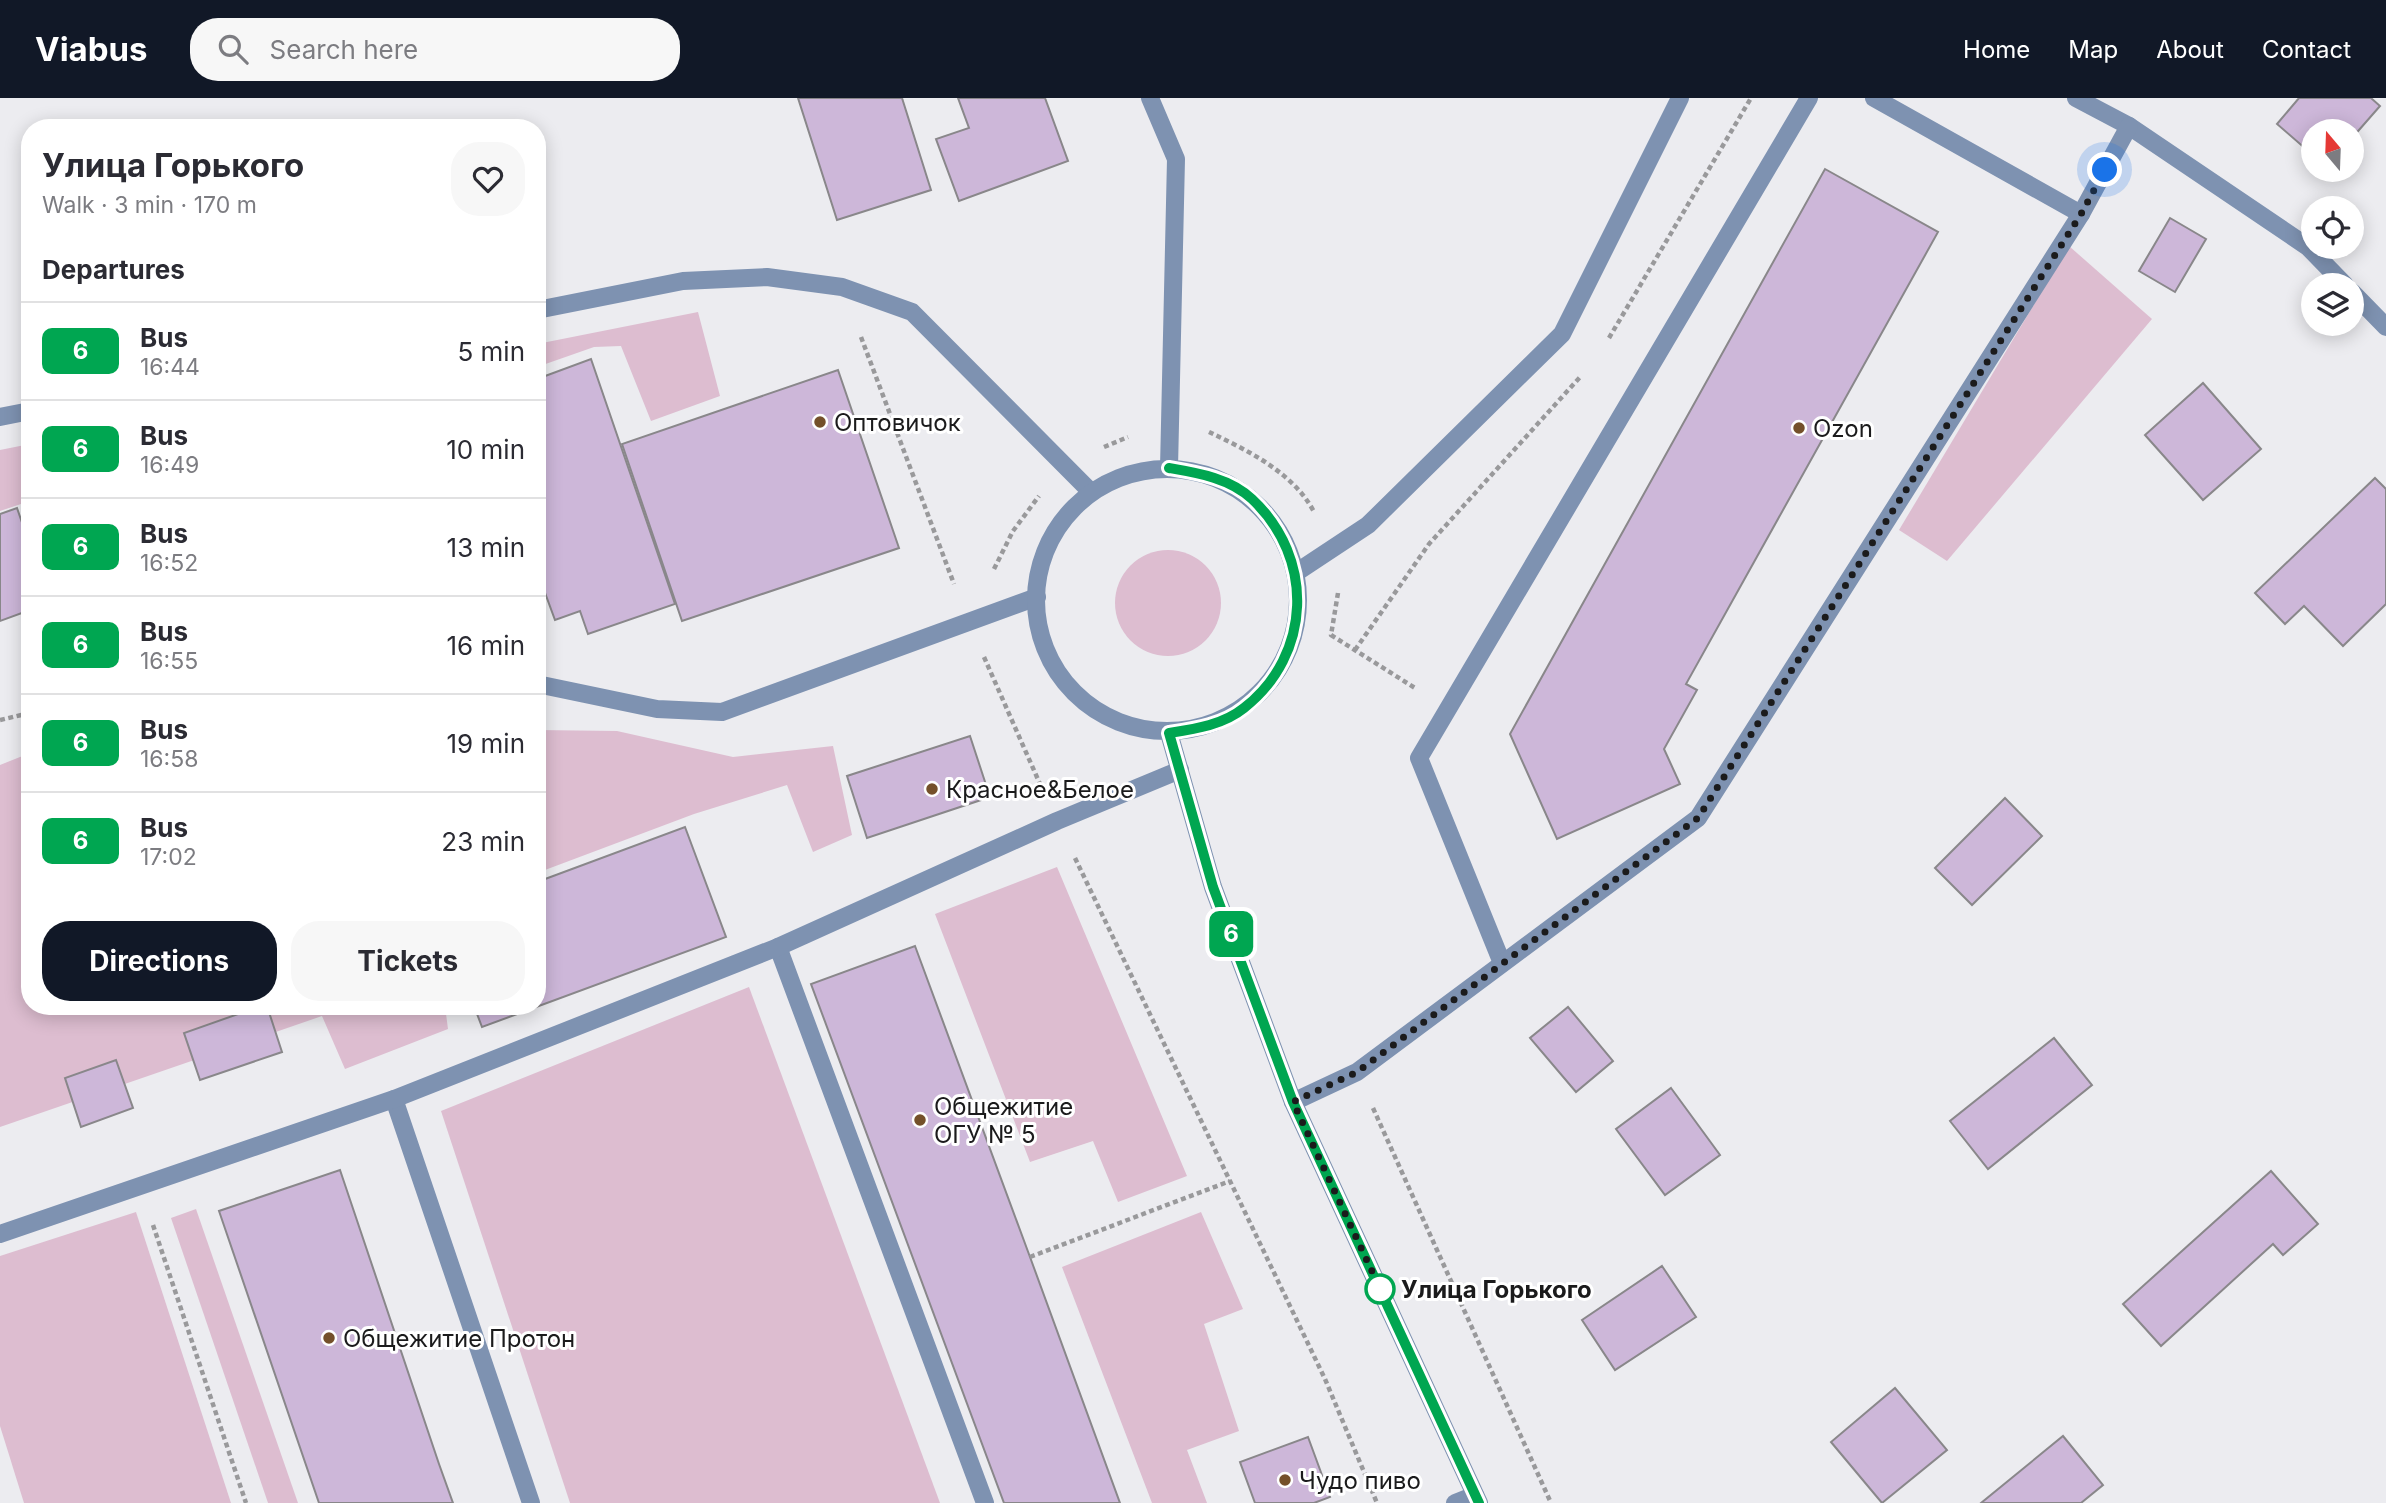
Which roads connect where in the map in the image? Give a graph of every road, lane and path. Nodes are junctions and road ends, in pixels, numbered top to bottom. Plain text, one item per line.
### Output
1 (1150, 98) edge
2 (1680, 98) edge
3 (1809, 98) edge
4 (1874, 98) edge
5 (2076, 98) edge
6 (2106, 105) edge
7 (2129, 126) junction
8 (2081, 214) junction
9 (2333, 273) edge
10 (842, 287) junction
11 (2364, 304) edge
12 (546, 308) edge
13 (2386, 327) edge
14 (21, 413) edge
15 (0, 417) edge
16 (1170, 428) junction
17 (1169, 468) junction
18 (1067, 469) junction
19 (1091, 492) junction
20 (1333, 549) junction
21 (1297, 572) junction
22 (1037, 597) junction
23 (968, 622) junction
24 (546, 686) edge
25 (1448, 709) junction
26 (21, 715) edge
27 (0, 720) edge
28 (1169, 733) junction
29 (1180, 770) junction
30 (1057, 821) junction
31 (778, 947) junction
32 (1502, 963) junction
33 (1357, 1072) junction
34 (394, 1099) junction
35 (1293, 1102) junction
36 (1230, 1181) junction
37 (140, 1186) junction
38 (0, 1234) edge
39 (1030, 1257) dead end
40 (1477, 1499) edge
41 (246, 1503) edge
42 (531, 1503) edge
43 (985, 1503) edge
44 (1377, 1503) edge
45 (1455, 1503) edge
46 (1551, 1503) edge

1 - 16 street
2 - 20 street
3 - 25 street
4 - 8 street
5 - 6 street
6 - 7 street
7 - 8 street
7 - 9 street
8 - 32 street
10 - 12 street
10 - 18 street
10 - 23 path
11 - 13 street
14 - 15 street
16 - 17 street
16 - 18 path
16 - 20 path
17 - 19 street
17 - 21 street
18 - 19 street
18 - 23 path
19 - 22 street
20 - 21 street
20 - 25 path
21 - 28 street
22 - 23 street
22 - 28 street
23 - 24 street
23 - 30 path
25 - 32 street
26 - 27 path
28 - 29 street
29 - 30 street
29 - 35 street
30 - 31 street
30 - 36 path
31 - 34 street
31 - 43 street
32 - 33 street
33 - 35 street
33 - 46 path
34 - 37 street
34 - 42 street
35 - 40 street
36 - 39 path
36 - 44 path
37 - 38 street
37 - 41 path
40 - 45 street

